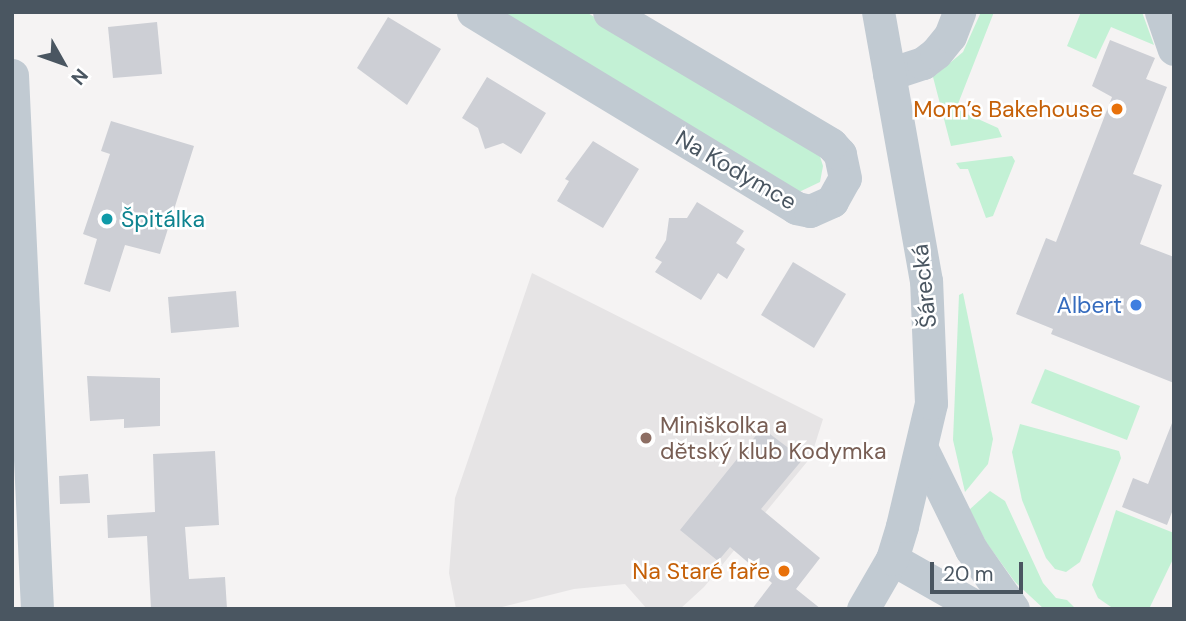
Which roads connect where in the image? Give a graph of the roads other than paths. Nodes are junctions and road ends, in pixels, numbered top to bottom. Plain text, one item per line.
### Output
1 (473, 12) edge
2 (609, 12) edge
3 (878, 12) edge
4 (959, 12) edge
5 (1161, 12) edge
6 (1174, 49) edge
7 (889, 74) junction
8 (12, 75) edge
9 (923, 450) junction
10 (892, 559) junction
11 (37, 609) edge
12 (863, 609) edge
13 (980, 609) edge
14 (1013, 609) edge

1 - 2 street, Na Kodymce
3 - 7 street, Šárecká
4 - 7 street
5 - 6 street
7 - 9 street, Šárecká
8 - 11 street
9 - 10 street, Šárecká
9 - 14 street
10 - 12 street, Šárecká
10 - 13 street

